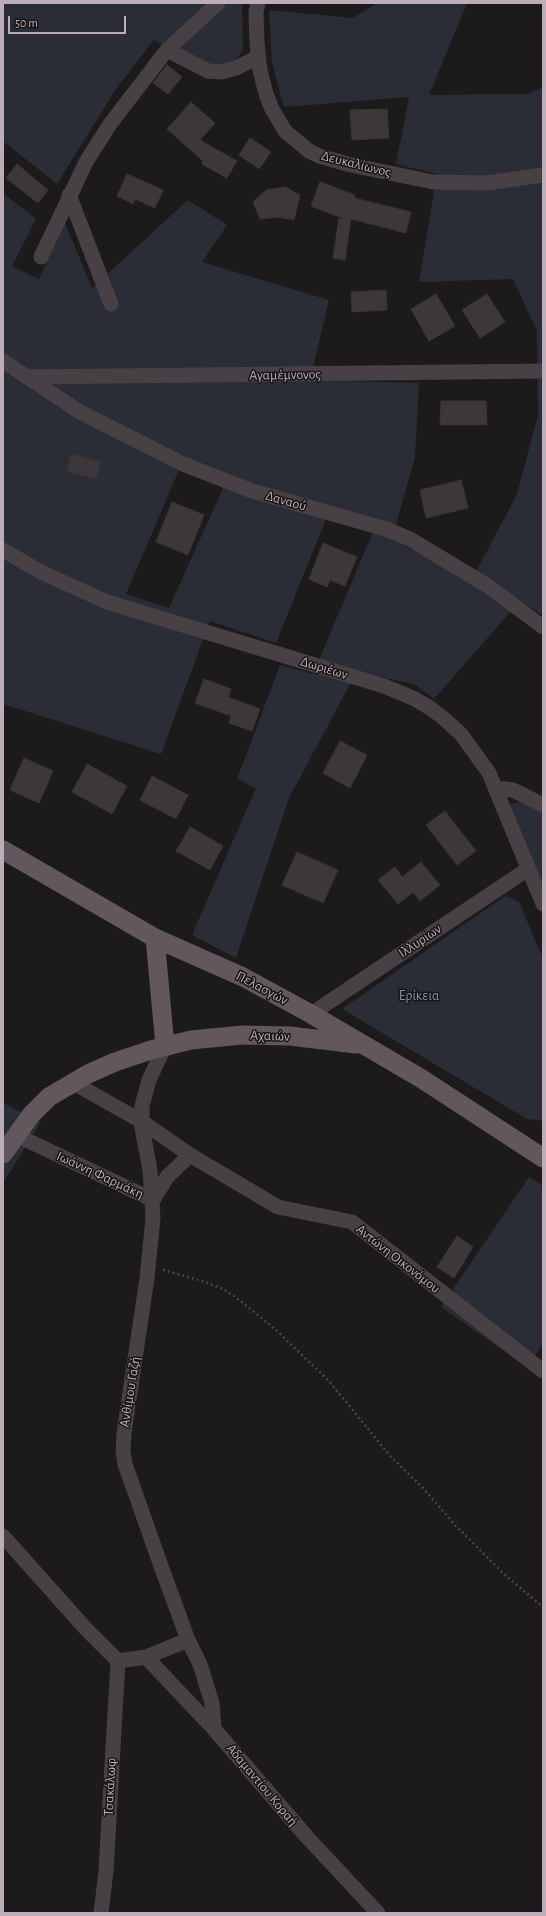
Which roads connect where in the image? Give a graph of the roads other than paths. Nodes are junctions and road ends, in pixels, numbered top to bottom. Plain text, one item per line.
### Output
1 (218, 3) edge
2 (258, 3) edge
3 (167, 50) junction
4 (258, 57) junction
5 (543, 175) edge
6 (69, 195) junction
7 (41, 257) dead end
8 (111, 304) dead end
9 (3, 361) edge
10 (542, 372) edge
11 (26, 377) junction
12 (3, 550) edge
13 (543, 626) edge
14 (496, 788) junction
15 (543, 805) edge
16 (3, 850) edge
17 (528, 869) junction
18 (543, 904) edge
19 (155, 938) junction
20 (311, 1014) junction
21 (165, 1046) junction
22 (365, 1046) junction
23 (72, 1082) junction
24 (141, 1121) junction
25 (16, 1135) junction
26 (3, 1154) edge
27 (190, 1155) junction
28 (543, 1158) edge
29 (153, 1200) junction
30 (543, 1371) edge
31 (3, 1536) edge
32 (188, 1640) junction
33 (146, 1657) junction
34 (118, 1661) junction
35 (214, 1729) junction
36 (101, 1913) edge
37 (378, 1913) edge

1 - 3 street
2 - 4 street, Δευκαλίωνος
3 - 4 street
3 - 6 street
4 - 5 street, Δευκαλίωνος
6 - 7 street
6 - 8 street
9 - 11 street, Δαναού
10 - 11 street, Αγαμέμνονος
11 - 13 street, Δαναού
12 - 14 street, Δωριέων
14 - 15 street
14 - 17 street, Δωριέων
16 - 19 main road, Πελασγών
17 - 18 street, Δωριέων
17 - 20 street, Ιλλυρίων
19 - 20 main road, Πελασγών
19 - 21 main road
20 - 22 main road, Πελασγών
21 - 22 main road, Αχαιών
21 - 23 main road, Αχαιών
21 - 24 street, Ανθίμου Γαζή
22 - 28 main road, Αχαιών
23 - 24 street, Αντώνη Οικονόμου
23 - 25 main road, Αχαιών
24 - 27 street, Αντώνη Οικονόμου
24 - 29 street, Ανθίμου Γαζή
25 - 26 main road, Αχαιών
25 - 29 street, Ιωάννη Φαρμάκη
27 - 29 street, Ιωάννη Φαρμάκη
27 - 30 street, Αντώνη Οικονόμου
29 - 32 street, Ανθίμου Γαζή
31 - 34 street
32 - 33 street
32 - 35 street, Ανθίμου Γαζή
33 - 34 street
33 - 35 street, Αδαμαντίου Κοραή
34 - 36 street, Τσακάλωφ
35 - 37 street, Αδαμαντίου Κοραή

